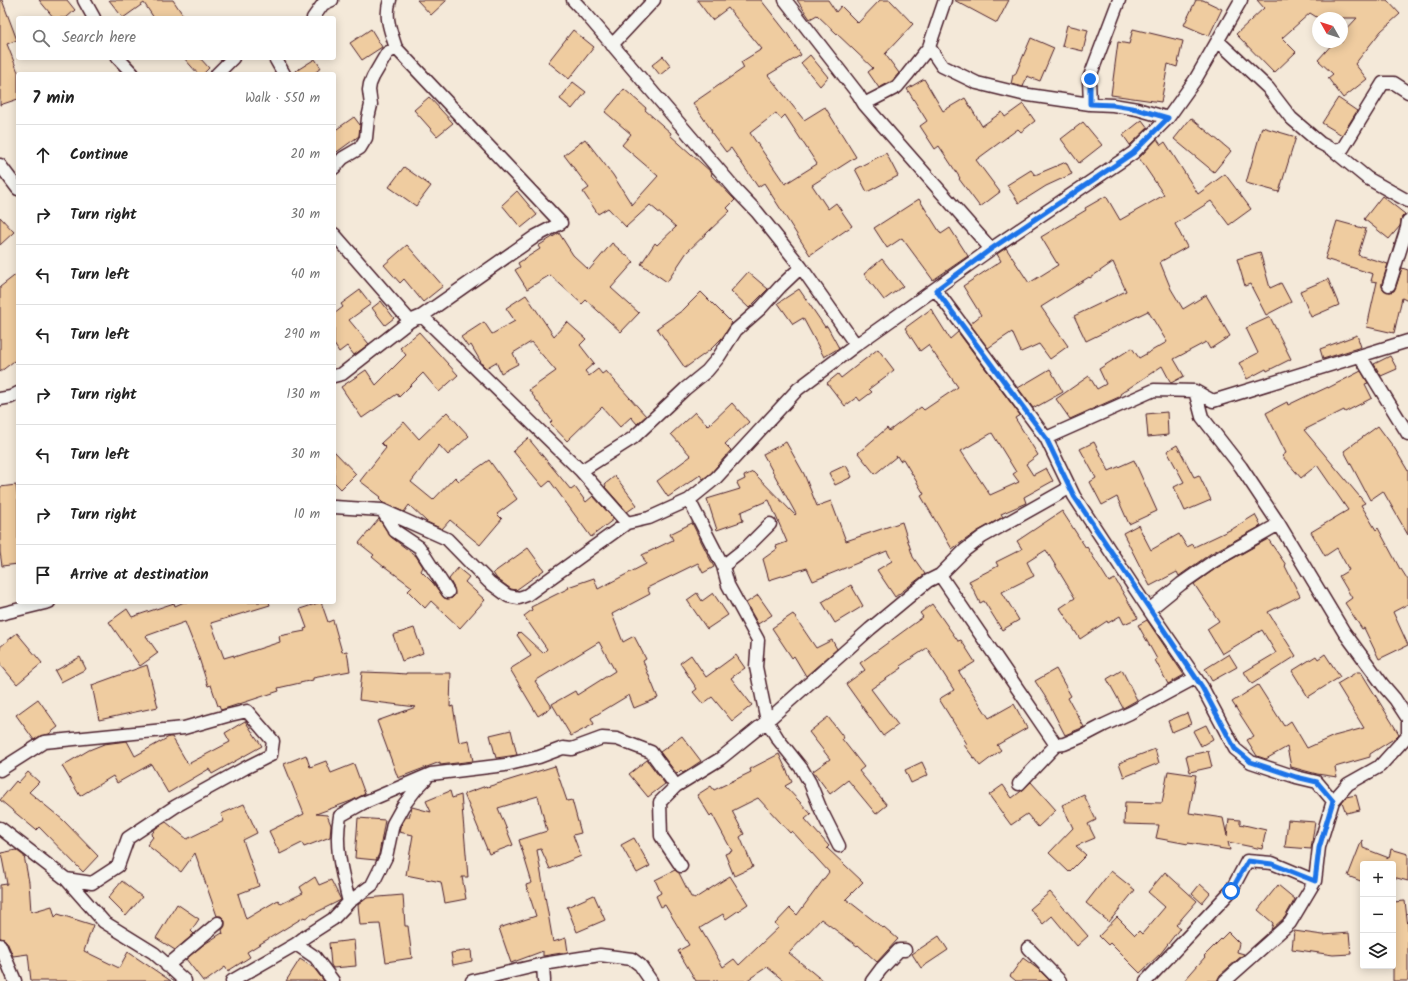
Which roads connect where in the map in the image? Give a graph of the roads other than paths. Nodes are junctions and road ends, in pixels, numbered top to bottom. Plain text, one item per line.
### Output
1 (84, 0) edge
2 (332, 0) edge
3 (390, 0) edge
4 (573, 0) edge
5 (654, 0) edge
6 (785, 0) edge
7 (945, 0) edge
8 (1119, 0) edge
9 (1241, 0) edge
10 (93, 16) edge
11 (314, 16) edge
12 (1218, 41) junction
13 (612, 45) junction
14 (929, 47) junction
15 (396, 48) junction
16 (120, 60) edge
17 (232, 60) edge
18 (276, 60) edge
19 (131, 72) edge
20 (219, 72) edge
21 (283, 72) edge
22 (1408, 92) edge
23 (864, 104) junction
24 (1090, 104) junction
25 (1168, 118) junction
26 (1333, 150) junction
27 (0, 166) edge
28 (336, 166) edge
29 (16, 186) edge
30 (1408, 201) edge
31 (1408, 221) edge
32 (336, 236) edge
33 (991, 249) junction
34 (801, 267) junction
35 (1389, 285) dead end
36 (936, 290) junction
37 (422, 316) junction
38 (410, 321) junction
39 (1408, 341) edge
40 (856, 345) junction
41 (1360, 356) junction
42 (336, 376) edge
43 (1195, 391) junction
44 (16, 394) edge
45 (0, 399) edge
46 (1408, 434) edge
47 (1046, 438) junction
48 (581, 471) junction
49 (1070, 488) junction
50 (689, 500) junction
51 (336, 507) edge
52 (382, 510) junction
53 (627, 523) junction
54 (770, 524) dead end
55 (1279, 524) junction
56 (723, 566) junction
57 (940, 575) junction
58 (448, 592) dead end
59 (41, 604) edge
60 (1149, 610) junction
61 (0, 614) edge
62 (1195, 678) junction
63 (767, 721) junction
64 (1056, 744) junction
65 (0, 770) edge
66 (431, 774) junction
67 (1019, 784) dead end
68 (676, 786) junction
69 (1333, 801) junction
70 (0, 828) edge
71 (839, 846) dead end
72 (681, 866) dead end
73 (66, 879) junction
74 (1315, 881) junction
75 (349, 902) junction
76 (218, 923) dead end
77 (296, 944) junction
78 (0, 945) edge
79 (1028, 948) dead end
80 (905, 950) dead end
81 (543, 964) junction
82 (167, 966) junction
83 (15, 981) edge
84 (185, 981) edge
85 (232, 981) edge
86 (333, 981) edge
87 (472, 981) edge
88 (544, 981) edge
89 (651, 981) edge
90 (872, 981) edge
91 (1060, 981) edge
92 (1146, 981) edge
93 (1225, 981) edge

1 - 10 street
2 - 11 street
3 - 15 street
4 - 13 street
5 - 13 street
6 - 23 street
7 - 14 street
8 - 24 street
9 - 12 street
12 - 25 street
12 - 26 street
13 - 34 street
14 - 23 street
14 - 24 street
15 - 28 street
15 - 37 street
16 - 19 street
17 - 20 street
18 - 21 street
22 - 26 street
23 - 33 street
24 - 25 street
25 - 33 street
26 - 30 street
27 - 29 street
31 - 35 street
32 - 38 street
33 - 36 street
34 - 40 street
34 - 48 street
36 - 40 street
36 - 47 street
37 - 38 street
37 - 48 street
38 - 42 street
39 - 41 street
40 - 50 street
41 - 43 street
41 - 46 street
43 - 47 street
43 - 55 street
44 - 45 street
47 - 49 street
48 - 53 street
49 - 57 street
49 - 60 street
50 - 53 street
50 - 56 street
51 - 52 street
52 - 53 street
52 - 58 street
54 - 56 street
55 - 60 street
55 - 69 street
56 - 63 street
57 - 63 street
57 - 64 street
59 - 61 street
60 - 62 street
62 - 64 street
62 - 69 street
63 - 68 street
63 - 71 street
64 - 67 street
65 - 73 street
66 - 68 street
66 - 75 street
66 - 75 street
68 - 72 street
69 - 74 street
70 - 73 street
73 - 82 street
74 - 92 street
74 - 93 street
75 - 77 street
76 - 82 street
77 - 85 street
77 - 86 street
78 - 83 street
79 - 91 street
80 - 90 street
81 - 87 street
81 - 88 street
81 - 89 street
82 - 84 street

